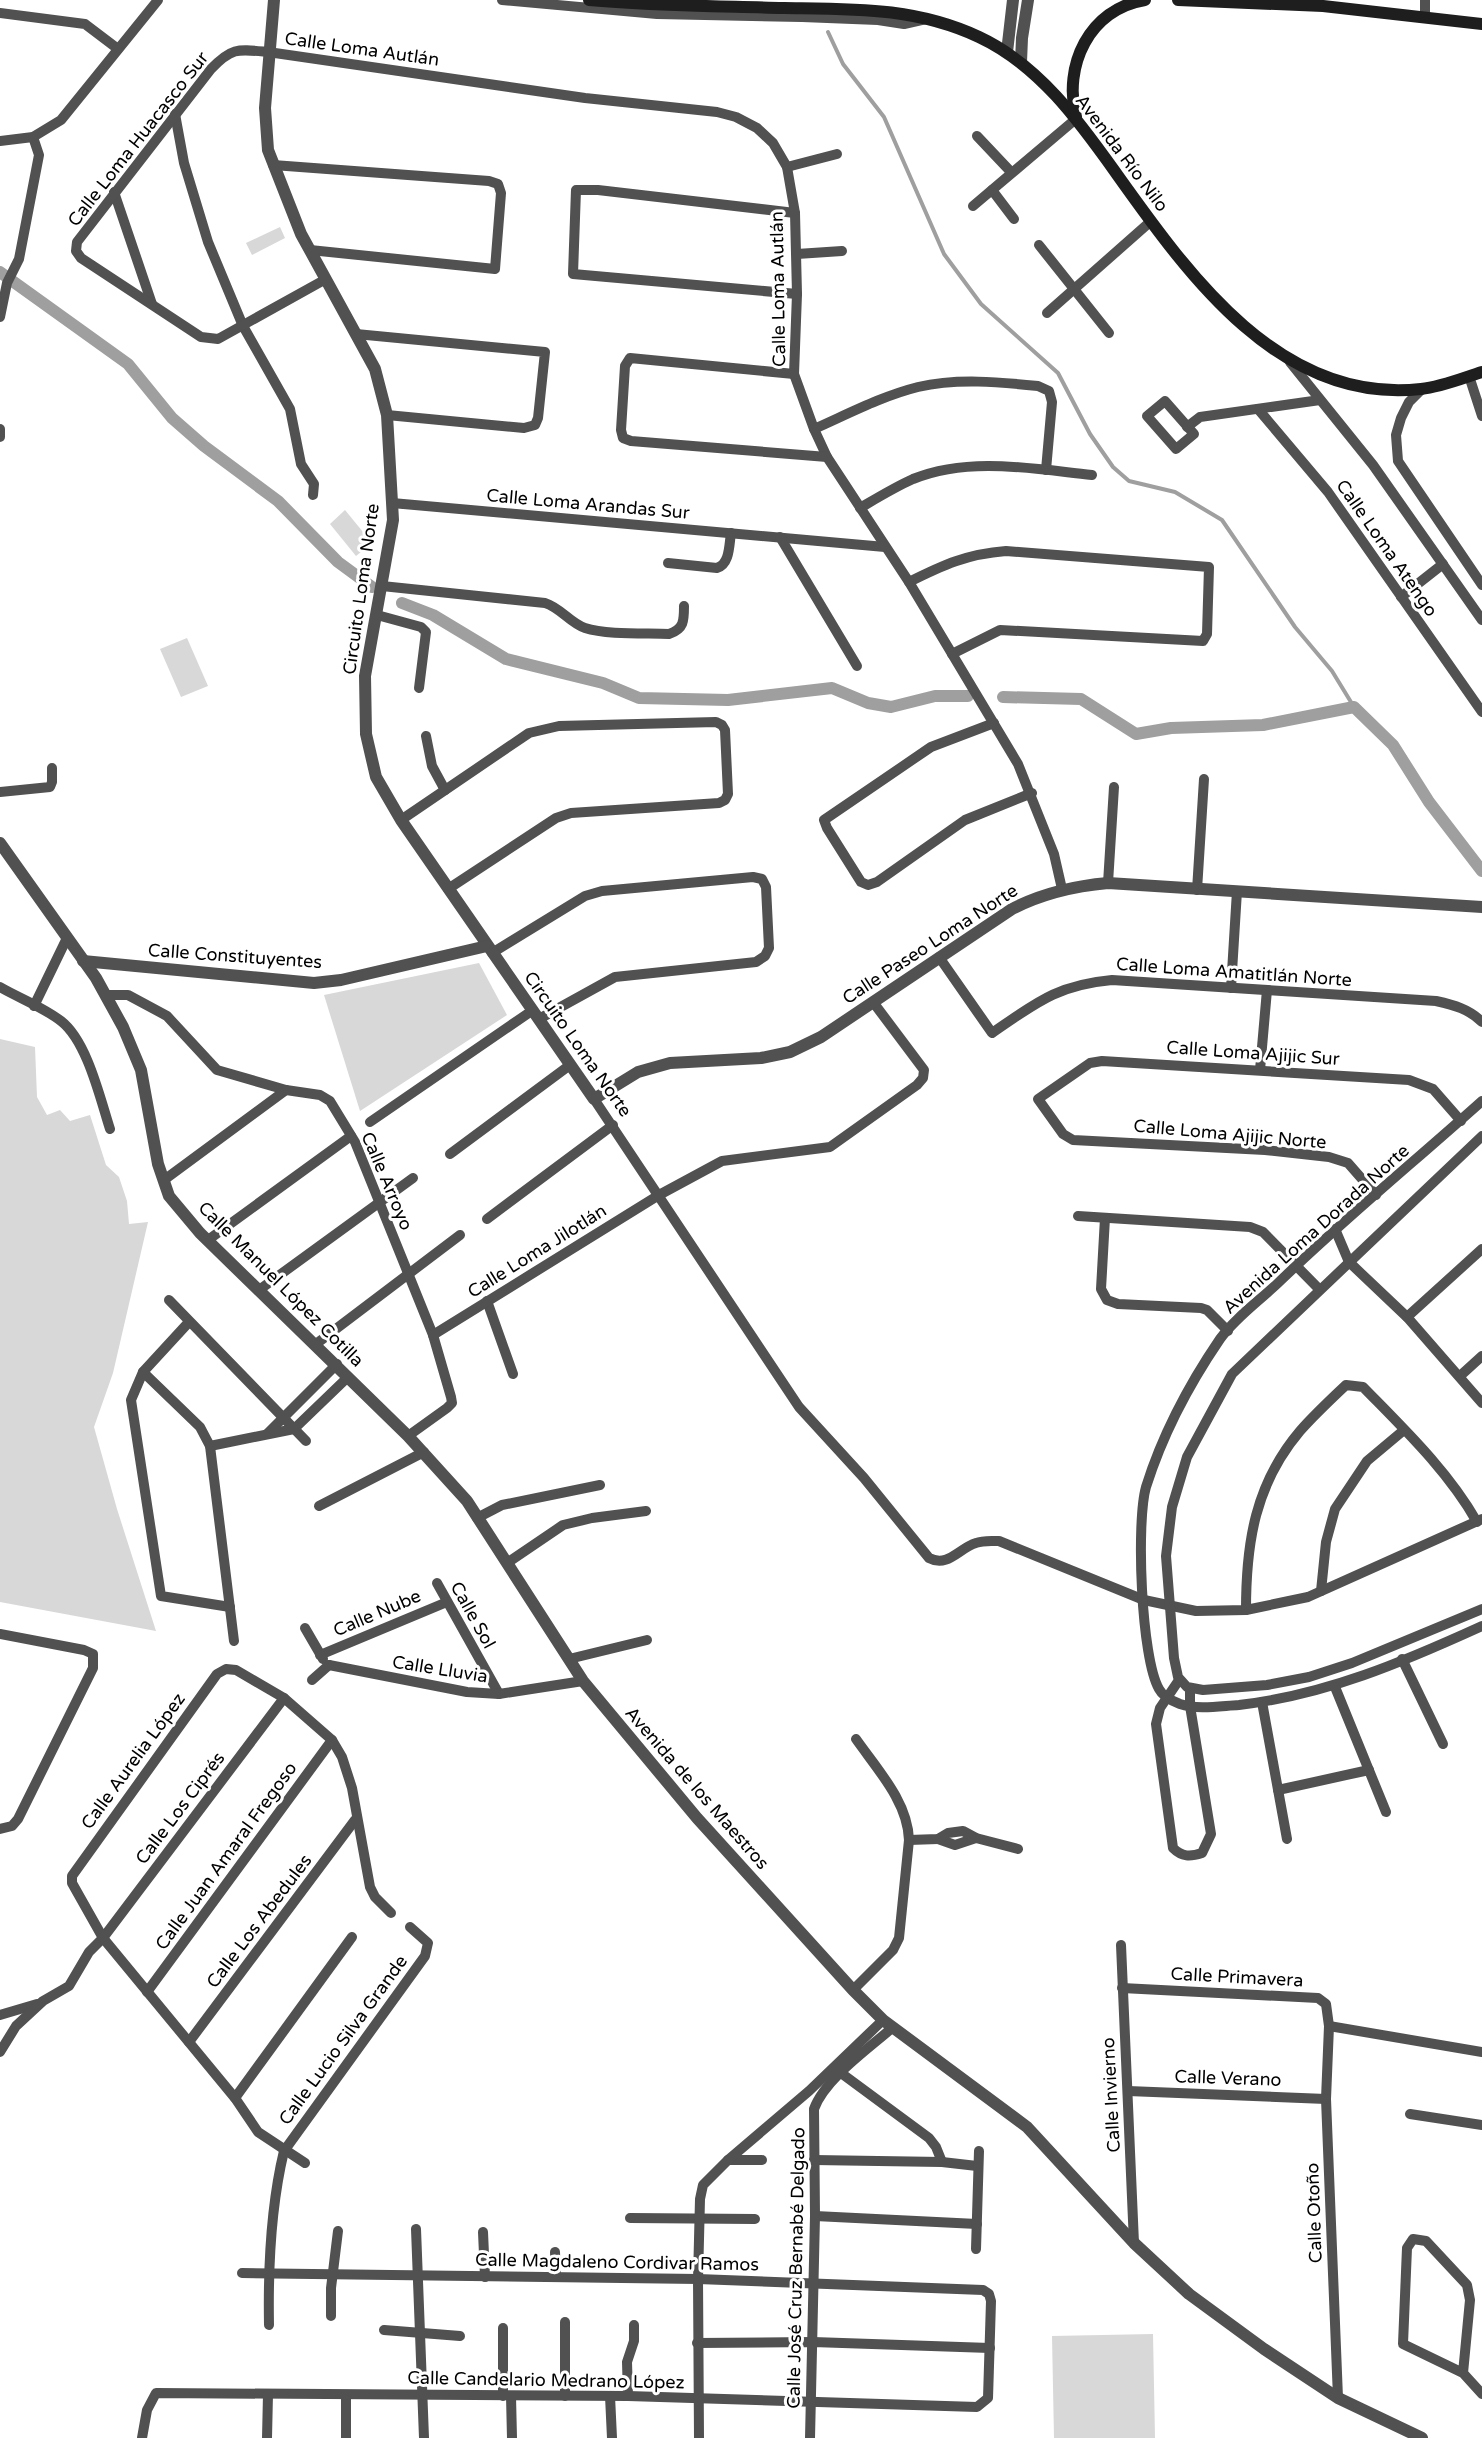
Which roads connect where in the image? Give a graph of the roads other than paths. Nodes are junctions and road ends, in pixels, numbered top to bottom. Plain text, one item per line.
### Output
1 (158, 0) edge
2 (274, 0) edge
3 (502, 0) edge
4 (589, 0) edge
5 (1013, 0) edge
6 (1028, 0) edge
7 (1145, 0) edge
8 (1178, 0) edge
9 (1425, 0) edge
10 (1251, 2) edge
11 (1323, 3) edge
12 (0, 14) edge
13 (1425, 18) junction
14 (927, 19) junction
15 (1482, 24) edge
16 (118, 49) junction
17 (268, 52) junction
18 (1007, 52) junction
19 (1021, 62) junction
20 (176, 114) junction
21 (1077, 118) junction
22 (977, 136) dead end
23 (33, 137) junction
24 (0, 141) edge
25 (837, 154) dead end
26 (273, 165) junction
27 (787, 167) junction
28 (1011, 172) junction
29 (992, 190) junction
30 (114, 192) junction
31 (973, 206) dead end
32 (795, 213) junction
33 (1014, 219) dead end
34 (1150, 222) junction
35 (1040, 245) dead end
36 (310, 250) junction
37 (842, 251) dead end
38 (797, 254) junction
39 (326, 279) junction
40 (1074, 290) junction
41 (797, 294) junction
42 (152, 304) junction
43 (1047, 313) dead end
44 (0, 317) edge
45 (243, 326) junction
46 (1109, 333) dead end
47 (356, 334) junction
48 (1290, 362) junction
49 (1482, 372) edge
50 (795, 374) junction
51 (1469, 376) junction
52 (1422, 389) junction
53 (1320, 399) junction
54 (1258, 408) junction
55 (387, 415) junction
56 (1482, 416) edge
57 (1187, 427) junction
58 (814, 429) junction
59 (0, 430) edge
60 (0, 437) edge
61 (827, 457) junction
62 (1046, 470) junction
63 (1092, 475) dead end
64 (313, 495) dead end
65 (392, 503) junction
66 (860, 508) junction
67 (731, 533) junction
68 (780, 537) junction
69 (885, 547) junction
70 (668, 563) dead end
71 (1443, 564) junction
72 (909, 582) junction
73 (1482, 585) edge
74 (382, 586) junction
75 (1401, 597) junction
76 (684, 606) dead end
77 (377, 615) junction
78 (1482, 620) edge
79 (952, 654) junction
80 (858, 666) dead end
81 (419, 687) dead end
82 (1482, 712) edge
83 (994, 723) junction
84 (426, 736) dead end
85 (52, 768) dead end
86 (1204, 779) dead end
87 (1114, 787) dead end
88 (445, 790) junction
89 (0, 792) edge
90 (1032, 793) junction
91 (401, 820) junction
92 (0, 843) edge
93 (1108, 884) junction
94 (448, 889) junction
95 (1062, 889) junction
96 (1197, 890) junction
97 (1237, 891) junction
98 (1482, 907) edge
99 (67, 938) junction
100 (490, 950) junction
101 (939, 957) junction
102 (83, 961) junction
103 (0, 987) edge
104 (1231, 988) junction
105 (1267, 990) junction
106 (105, 995) junction
107 (873, 1002) junction
108 (34, 1006) junction
109 (536, 1015) junction
110 (1482, 1022) edge
111 (570, 1065) junction
112 (1260, 1070) junction
113 (286, 1089) junction
114 (594, 1099) junction
115 (1482, 1101) edge
116 (1461, 1121) junction
117 (370, 1122) dead end
118 (613, 1125) junction
119 (110, 1129) dead end
120 (351, 1136) junction
121 (1482, 1136) edge
122 (1067, 1138) joint
123 (450, 1154) dead end
124 (413, 1178) dead end
125 (164, 1180) junction
126 (659, 1195) junction
127 (1376, 1196) junction
128 (380, 1204) junction
129 (1078, 1216) dead end
130 (1105, 1218) junction
131 (487, 1219) dead end
132 (1335, 1229) junction
133 (460, 1235) dead end
134 (207, 1240) junction
135 (1482, 1249) edge
136 (1349, 1262) junction
137 (1296, 1266) junction
138 (407, 1274) junction
139 (1319, 1289) junction
140 (259, 1290) junction
141 (170, 1300) dead end
142 (487, 1301) junction
143 (1407, 1317) junction
144 (189, 1322) junction
145 (1228, 1331) junction
146 (433, 1335) junction
147 (316, 1344) junction
148 (1482, 1356) edge
149 (338, 1364) junction
150 (142, 1372) junction
151 (513, 1374) dead end
152 (1460, 1376) junction
153 (348, 1377) junction
154 (1482, 1403) edge
155 (283, 1418) junction
156 (294, 1429) junction
157 (1404, 1430) junction
158 (267, 1434) junction
159 (408, 1436) junction
160 (306, 1441) dead end
161 (210, 1446) junction
162 (424, 1452) junction
163 (600, 1485) dead end
164 (319, 1506) dead end
165 (645, 1511) dead end
166 (477, 1518) junction
167 (1479, 1520) edge
168 (507, 1563) junction
169 (437, 1583) dead end
170 (1322, 1591) junction
171 (1144, 1600) junction
172 (447, 1602) junction
173 (1170, 1605) junction
174 (230, 1607) junction
175 (1482, 1609) edge
176 (1246, 1610) junction
177 (1467, 1615) junction
178 (305, 1628) dead end
179 (1479, 1628) edge
180 (0, 1634) edge
181 (647, 1640) dead end
182 (234, 1641) dead end
183 (320, 1655) junction
184 (569, 1659) junction
185 (1402, 1659) junction
186 (329, 1665) junction
187 (312, 1680) dead end
188 (1179, 1680) junction
189 (583, 1681) junction
190 (1335, 1687) junction
191 (1190, 1688) junction
192 (499, 1694) junction
193 (284, 1698) junction
194 (1167, 1698) junction
195 (1262, 1702) junction
196 (1190, 1706) junction
197 (856, 1739) dead end
198 (332, 1740) junction
199 (1443, 1744) dead end
200 (1369, 1770) junction
201 (1278, 1790) junction
202 (1386, 1812) dead end
203 (356, 1820) junction
204 (0, 1829) edge
205 (1287, 1839) dead end
206 (909, 1840) junction
207 (1018, 1849) dead end
208 (391, 1913) dead end
209 (410, 1927) dead end
210 (352, 1937) dead end
211 (103, 1938) junction
212 (1121, 1945) dead end
213 (1122, 1988) junction
214 (853, 1990) junction
215 (147, 1992) junction
216 (43, 2001) junction
217 (0, 2015) edge
218 (887, 2024) junction
219 (1329, 2026) junction
220 (189, 2042) junction
221 (0, 2052) edge
222 (1482, 2052) edge
223 (841, 2073) junction
224 (1128, 2091) junction
225 (814, 2095) junction
226 (235, 2098) junction
227 (1326, 2099) junction
228 (1410, 2114) dead end
229 (1482, 2126) edge
230 (284, 2151) junction
231 (979, 2151) dead end
232 (728, 2160) junction
233 (762, 2160) dead end
234 (814, 2160) junction
235 (942, 2162) junction
236 (305, 2163) dead end
237 (977, 2166) junction
238 (815, 2216) junction
239 (630, 2218) dead end
240 (755, 2218) dead end
241 (700, 2219) junction
242 (977, 2224) junction
243 (416, 2229) dead end
244 (338, 2231) dead end
245 (483, 2232) dead end
246 (1134, 2243) junction
247 (976, 2249) dead end
248 (555, 2252) dead end
249 (242, 2273) dead end
250 (270, 2273) junction
251 (333, 2273) junction
252 (418, 2275) junction
253 (485, 2277) junction
254 (556, 2277) junction
255 (698, 2279) junction
256 (814, 2283) junction
257 (331, 2316) dead end
258 (565, 2322) dead end
259 (269, 2325) dead end
260 (634, 2325) dead end
261 (503, 2328) dead end
262 (384, 2330) dead end
263 (420, 2333) junction
264 (460, 2336) dead end
265 (813, 2342) junction
266 (697, 2343) junction
267 (990, 2348) junction
268 (1463, 2373) junction
269 (268, 2394) junction
270 (1482, 2394) edge
271 (346, 2395) junction
272 (422, 2395) junction
273 (507, 2396) junction
274 (565, 2396) junction
275 (610, 2396) junction
276 (628, 2396) junction
277 (698, 2398) junction
278 (1338, 2398) junction
279 (810, 2402) junction
280 (142, 2438) edge
281 (267, 2438) edge
282 (346, 2438) edge
283 (424, 2438) edge
284 (512, 2438) edge
285 (612, 2438) edge
286 (699, 2438) edge
287 (810, 2438) edge
288 (1422, 2438) edge

1 - 16 street
2 - 17 street, Circuito Loma Norte
3 - 14 street
4 - 14 main road, Avenida Río Nilo
5 - 18 street
6 - 19 street
7 - 21 main road
8 - 10 main road
9 - 13 street
10 - 11 main road
11 - 13 main road
12 - 16 street
13 - 15 main road
14 - 18 main road, Avenida Río Nilo
16 - 23 street
17 - 20 street, Calle Loma Huacasco Sur
17 - 26 street, Circuito Loma Norte
17 - 27 street, Calle Loma Autlán
18 - 19 main road, Avenida Río Nilo
19 - 21 main road, Avenida Río Nilo
20 - 30 street, Calle Loma Huacasco Sur
20 - 45 street
21 - 28 street
21 - 34 main road, Avenida Río Nilo
22 - 28 street
23 - 24 street
23 - 44 street
25 - 27 street
26 - 36 street, Circuito Loma Norte
26 - 36 street
27 - 32 street, Calle Loma Autlán
28 - 29 street
29 - 31 street
29 - 33 street
30 - 42 street
30 - 42 street, Calle Loma Huacasco Sur
32 - 38 street, Calle Loma Autlán
32 - 41 street
34 - 40 street
34 - 48 main road, Avenida Río Nilo
35 - 40 street
36 - 39 street, Circuito Loma Norte
37 - 38 street
38 - 41 street, Calle Loma Autlán
39 - 45 street
39 - 47 street, Circuito Loma Norte
40 - 43 street
40 - 46 street
41 - 50 street, Calle Loma Autlán
42 - 45 street
45 - 64 street
47 - 55 street, Circuito Loma Norte
47 - 55 street
48 - 52 main road, Avenida Río Nilo
48 - 53 street
49 - 51 main road, Avenida Río Nilo
50 - 58 street, Calle Loma Autlán
50 - 61 street
51 - 52 main road, Avenida Río Nilo
51 - 56 street
52 - 73 street
53 - 54 street
53 - 71 street
54 - 57 street
54 - 75 street, Calle Loma Atengo
55 - 65 street, Circuito Loma Norte
57 - 57 street
58 - 61 street, Calle Loma Autlán
58 - 62 street
59 - 60 street
61 - 66 street, Calle Loma Autlán
62 - 63 street
62 - 66 street
65 - 67 street, Calle Loma Arandas Sur
65 - 74 street, Circuito Loma Norte
66 - 69 street, Calle Loma Autlán
67 - 68 street, Calle Loma Arandas Sur
67 - 70 street
68 - 69 street, Calle Loma Arandas Sur
68 - 80 street
69 - 72 street, Calle Loma Autlán
71 - 75 street
71 - 78 street
72 - 79 street, Calle Loma Autlán
72 - 79 street
74 - 76 street
74 - 77 street, Circuito Loma Norte
75 - 82 street, Calle Loma Atengo
77 - 81 street
77 - 91 street, Circuito Loma Norte
79 - 83 street, Calle Loma Autlán
83 - 90 street, Calle Loma Autlán
83 - 90 street
84 - 88 street
85 - 89 street
86 - 96 street
87 - 93 street
88 - 91 street
88 - 94 street
90 - 95 street, Calle Loma Autlán
91 - 94 street, Circuito Loma Norte
92 - 99 street, Calle Manuel López Cotilla
93 - 95 street, Calle Paseo Loma Norte
93 - 96 street, Calle Paseo Loma Norte
94 - 100 street, Circuito Loma Norte
95 - 101 street, Calle Paseo Loma Norte
96 - 97 street, Calle Paseo Loma Norte
97 - 98 street, Calle Paseo Loma Norte
97 - 104 street
99 - 102 street, Calle Manuel López Cotilla
99 - 108 street
100 - 102 street, Calle Constituyentes
100 - 109 street, Circuito Loma Norte
100 - 109 street
101 - 104 street, Calle Loma Amatitlán Norte
101 - 107 street, Calle Paseo Loma Norte
102 - 106 street, Calle Manuel López Cotilla
103 - 108 street
104 - 105 street, Calle Loma Amatitlán Norte
105 - 110 street, Calle Loma Amatitlán Norte
105 - 112 street
106 - 113 street, Calle Arroyo
106 - 125 street, Calle Manuel López Cotilla
107 - 114 street, Calle Paseo Loma Norte
107 - 126 street, Calle Loma Jilotlán
108 - 119 street
109 - 111 street, Circuito Loma Norte
109 - 117 street
111 - 114 street, Circuito Loma Norte
111 - 123 street
112 - 116 street, Calle Loma Ajijic Sur
112 - 122 street, Calle Loma Ajijic Sur
113 - 120 street, Calle Arroyo
113 - 125 street
114 - 118 street, Circuito Loma Norte
115 - 116 street, Avenida Loma Dorada Norte
116 - 127 street, Avenida Loma Dorada Norte
118 - 126 street, Circuito Loma Norte
118 - 131 street
120 - 128 street, Calle Arroyo
120 - 134 street
121 - 136 street
122 - 127 street, Calle Loma Ajijic Norte
124 - 128 street
125 - 134 street, Calle Manuel López Cotilla
126 - 142 street, Calle Loma Jilotlán
126 - 171 street, Circuito Loma Norte
127 - 132 street, Avenida Loma Dorada Norte
128 - 138 street, Calle Arroyo
128 - 140 street
129 - 130 street
130 - 137 street
130 - 145 street
132 - 136 street
132 - 137 street, Avenida Loma Dorada Norte
133 - 138 street
134 - 140 street, Calle Manuel López Cotilla
135 - 143 street
136 - 139 street
136 - 143 street
137 - 139 street
137 - 145 street, Avenida Loma Dorada Norte
138 - 146 street, Calle Arroyo
138 - 147 street
139 - 173 street
140 - 147 street, Calle Manuel López Cotilla
141 - 144 street
142 - 146 street, Calle Loma Jilotlán
142 - 151 street
143 - 152 street
144 - 150 street
144 - 155 street
145 - 171 street, Avenida Loma Dorada Norte
146 - 159 street, Calle Arroyo
147 - 149 street, Calle Manuel López Cotilla
148 - 152 street
149 - 153 street, Calle Manuel López Cotilla
149 - 155 street
150 - 161 street
150 - 174 street
152 - 154 street
153 - 156 street
153 - 159 street, Calle Manuel López Cotilla
155 - 156 street
155 - 158 street
156 - 158 street
156 - 160 street
157 - 167 street
157 - 170 street
157 - 176 street
158 - 161 street
159 - 162 street, Calle Manuel López Cotilla
161 - 174 street
162 - 164 street
162 - 166 street, Calle Manuel López Cotilla
163 - 166 street
165 - 168 street
166 - 168 street, Calle Manuel López Cotilla
167 - 170 street, Circuito Loma Norte
168 - 184 street, Avenida de los Maestros
169 - 172 street, Calle Sol
170 - 176 street, Circuito Loma Norte
171 - 173 street, Circuito Loma Norte
171 - 194 street
172 - 183 street, Calle Nube
172 - 192 street, Calle Sol
173 - 176 street, Circuito Loma Norte
173 - 188 street
174 - 182 street
175 - 177 street
177 - 179 street
177 - 191 street
178 - 183 street
179 - 185 street
180 - 204 street
181 - 184 street
183 - 186 street
184 - 189 street, Avenida de los Maestros
185 - 190 street
185 - 199 street
186 - 187 street
186 - 192 street, Calle Lluvia
188 - 191 street
188 - 194 street
189 - 192 street, Calle Lluvia
189 - 214 street, Avenida de los Maestros
190 - 195 street
190 - 200 street
191 - 196 street
193 - 198 street
193 - 211 street, Calle Los Ciprés
193 - 211 street, Calle Aurelia López
194 - 196 street
194 - 196 street
195 - 196 street
195 - 201 street
197 - 206 street
198 - 203 street
198 - 215 street, Calle Juan Amaral Fregoso
200 - 201 street
200 - 202 street
201 - 205 street
203 - 208 street
203 - 220 street, Calle Los Abedules
206 - 207 street
206 - 214 street
209 - 230 street, Calle Lucio Silva Grande
210 - 226 street
211 - 215 street
211 - 216 street, Calle Los Ciprés
212 - 213 street, Calle Invierno
213 - 219 street, Calle Primavera
213 - 224 street, Calle Invierno
214 - 218 street, Avenida de los Maestros
215 - 220 street
216 - 217 street
216 - 221 street
218 - 223 street
218 - 225 street
218 - 246 street, Avenida de los Maestros
219 - 222 street
219 - 227 street, Calle Otoño
220 - 226 street
223 - 225 street
223 - 235 street
224 - 227 street, Calle Verano
224 - 246 street, Calle Invierno
225 - 232 street
225 - 234 street, Calle José Cruz Bernabé Delgado
226 - 230 street
227 - 278 street, Calle Otoño
228 - 229 street
230 - 236 street
230 - 250 street
231 - 237 street
232 - 233 street
232 - 241 street
234 - 235 street
234 - 238 street, Calle José Cruz Bernabé Delgado
235 - 237 street
237 - 242 street
238 - 242 street
238 - 256 street, Calle José Cruz Bernabé Delgado
239 - 241 street
240 - 241 street
241 - 255 street
242 - 247 street
243 - 252 street
244 - 251 street
245 - 253 street
246 - 278 street, Avenida de los Maestros
248 - 254 street
249 - 250 street, Calle Magdaleno Cordivar Ramos
250 - 251 street, Calle Magdaleno Cordivar Ramos
250 - 259 street
251 - 252 street, Calle Magdaleno Cordivar Ramos
251 - 257 street
252 - 253 street, Calle Magdaleno Cordivar Ramos
252 - 263 street
253 - 254 street, Calle Magdaleno Cordivar Ramos
254 - 255 street, Calle Magdaleno Cordivar Ramos
255 - 256 street, Calle Magdaleno Cordivar Ramos
255 - 266 street
256 - 265 street, Calle José Cruz Bernabé Delgado
256 - 267 street, Calle Magdaleno Cordivar Ramos
258 - 274 street
260 - 276 street
261 - 273 street
262 - 263 street
263 - 264 street
263 - 272 street
265 - 266 street
265 - 267 street
265 - 279 street, Calle José Cruz Bernabé Delgado
266 - 277 street
267 - 279 street, Calle Candelario Medrano López
268 - 268 street
268 - 270 street
269 - 271 street, Calle Candelario Medrano López
269 - 280 street, Calle Candelario Medrano López
269 - 281 street
271 - 272 street, Calle Candelario Medrano López
271 - 282 street
272 - 273 street, Calle Candelario Medrano López
272 - 283 street
273 - 274 street, Calle Candelario Medrano López
273 - 284 street
274 - 275 street, Calle Candelario Medrano López
275 - 276 street, Calle Candelario Medrano López
275 - 285 street
276 - 277 street, Calle Candelario Medrano López
277 - 279 street, Calle Candelario Medrano López
277 - 286 street
278 - 288 street, Avenida de los Maestros
279 - 287 street, Calle José Cruz Bernabé Delgado

